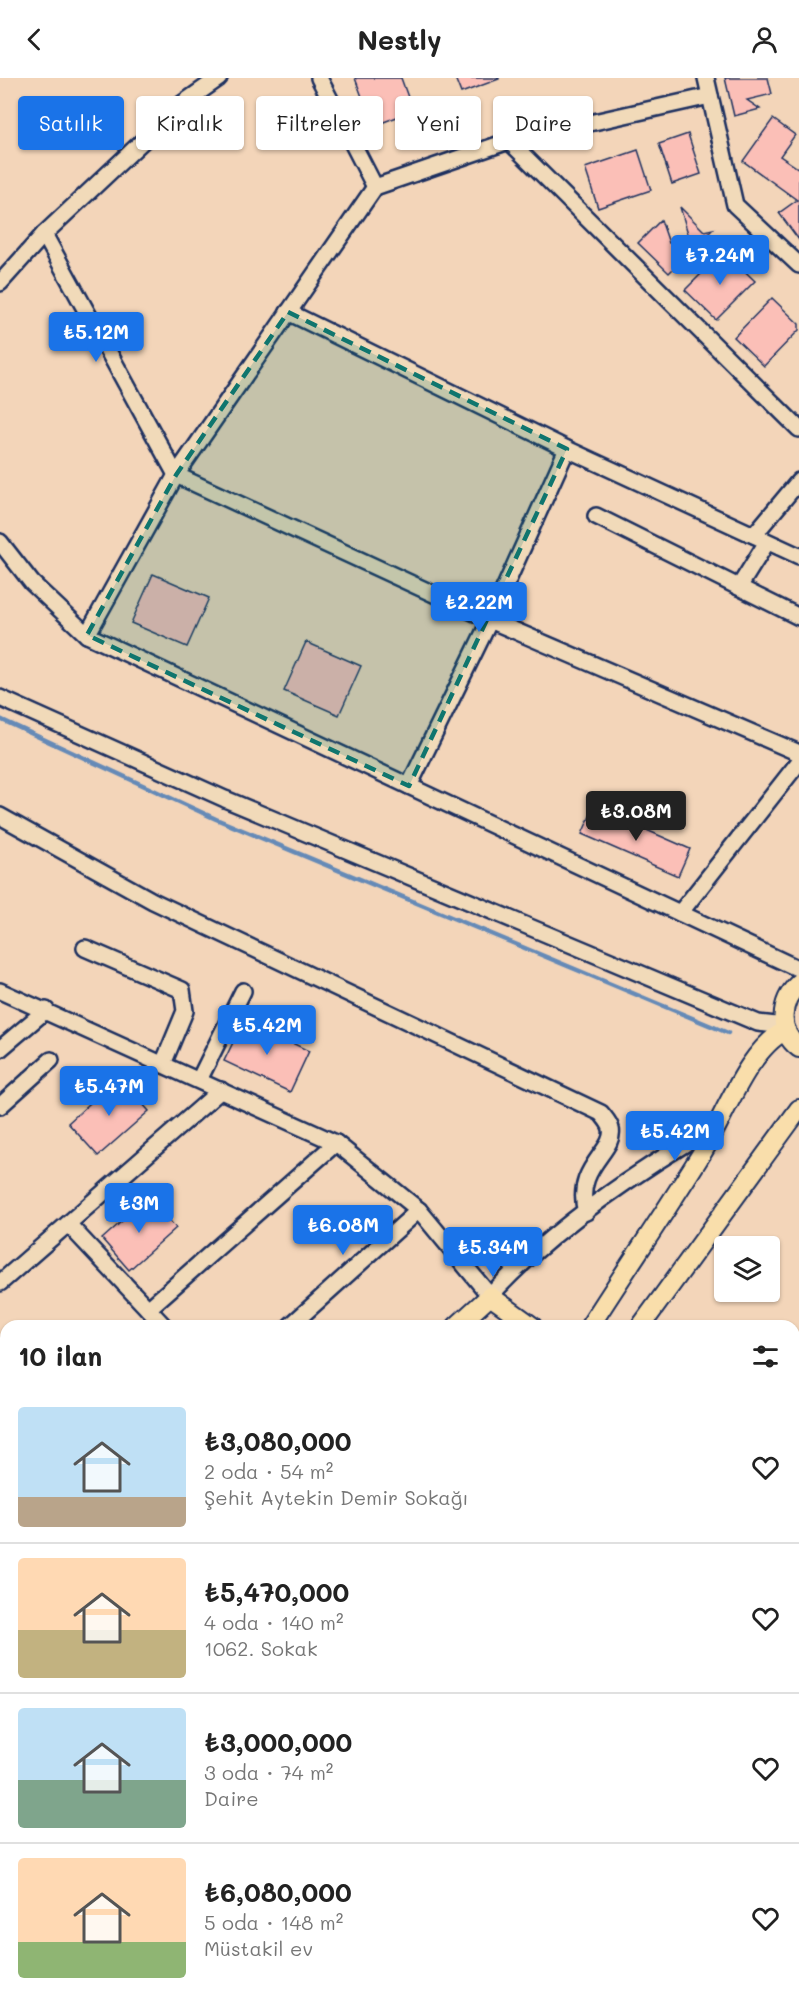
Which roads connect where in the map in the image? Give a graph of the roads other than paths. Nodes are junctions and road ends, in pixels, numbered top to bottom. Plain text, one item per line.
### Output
1 (219, 78) edge
2 (319, 78) edge
3 (706, 78) edge
4 (710, 96) junction
5 (593, 122) edge
6 (493, 146) edge
7 (518, 150) edge
8 (375, 187) junction
9 (44, 234) junction
10 (799, 265) edge
11 (0, 283) edge
12 (288, 312) junction
13 (799, 429) edge
14 (567, 448) junction
15 (176, 475) junction
16 (799, 481) edge
17 (596, 516) dead end
18 (760, 538) junction
19 (0, 542) edge
20 (799, 556) edge
21 (739, 587) junction
22 (799, 617) edge
23 (490, 620) junction
24 (87, 635) junction
25 (0, 698) edge
26 (799, 753) edge
27 (799, 762) edge
28 (409, 786) junction
29 (0, 816) edge
30 (680, 913) junction
31 (85, 948) dead end
32 (799, 969) edge
33 (799, 983) edge
34 (0, 991) edge
35 (243, 991) dead end
36 (46, 1010) junction
37 (786, 1028) junction
38 (799, 1048) edge
39 (0, 1049) edge
40 (51, 1060) dead end
41 (163, 1064) junction
42 (199, 1080) junction
43 (221, 1090) junction
44 (0, 1106) edge
45 (799, 1109) edge
46 (718, 1124) junction
47 (336, 1143) junction
48 (419, 1210) junction
49 (586, 1212) junction
50 (68, 1224) junction
51 (0, 1283) edge
52 (490, 1296) junction
53 (148, 1309) junction
54 (158, 1320) edge
55 (297, 1320) edge
56 (464, 1320) edge
57 (524, 1320) edge
58 (594, 1320) edge
59 (645, 1320) edge

1 - 9 street
2 - 8 street
3 - 4 street
4 - 5 street
4 - 10 street
6 - 8 street
7 - 13 street
8 - 12 street
9 - 11 street
9 - 15 street
12 - 14 street
12 - 15 street
14 - 18 street
14 - 23 street
15 - 23 street
15 - 24 street
16 - 18 street
17 - 21 street
18 - 20 street
18 - 21 street
19 - 24 street
21 - 22 street
23 - 26 street
23 - 28 street
24 - 28 street
25 - 37 street
27 - 30 street
28 - 30 street
29 - 49 street
30 - 32 street
31 - 41 street
33 - 37 main road
34 - 36 street
35 - 42 street
36 - 39 street
36 - 41 street
37 - 38 main road
37 - 46 main road
40 - 44 street
41 - 42 street
42 - 43 street
43 - 47 street
43 - 50 street
45 - 59 main road
46 - 49 street
46 - 58 main road
47 - 48 street
47 - 53 street
48 - 52 street
48 - 55 street
49 - 52 street
50 - 51 street
50 - 53 street
52 - 56 main road
52 - 57 main road
53 - 54 street

